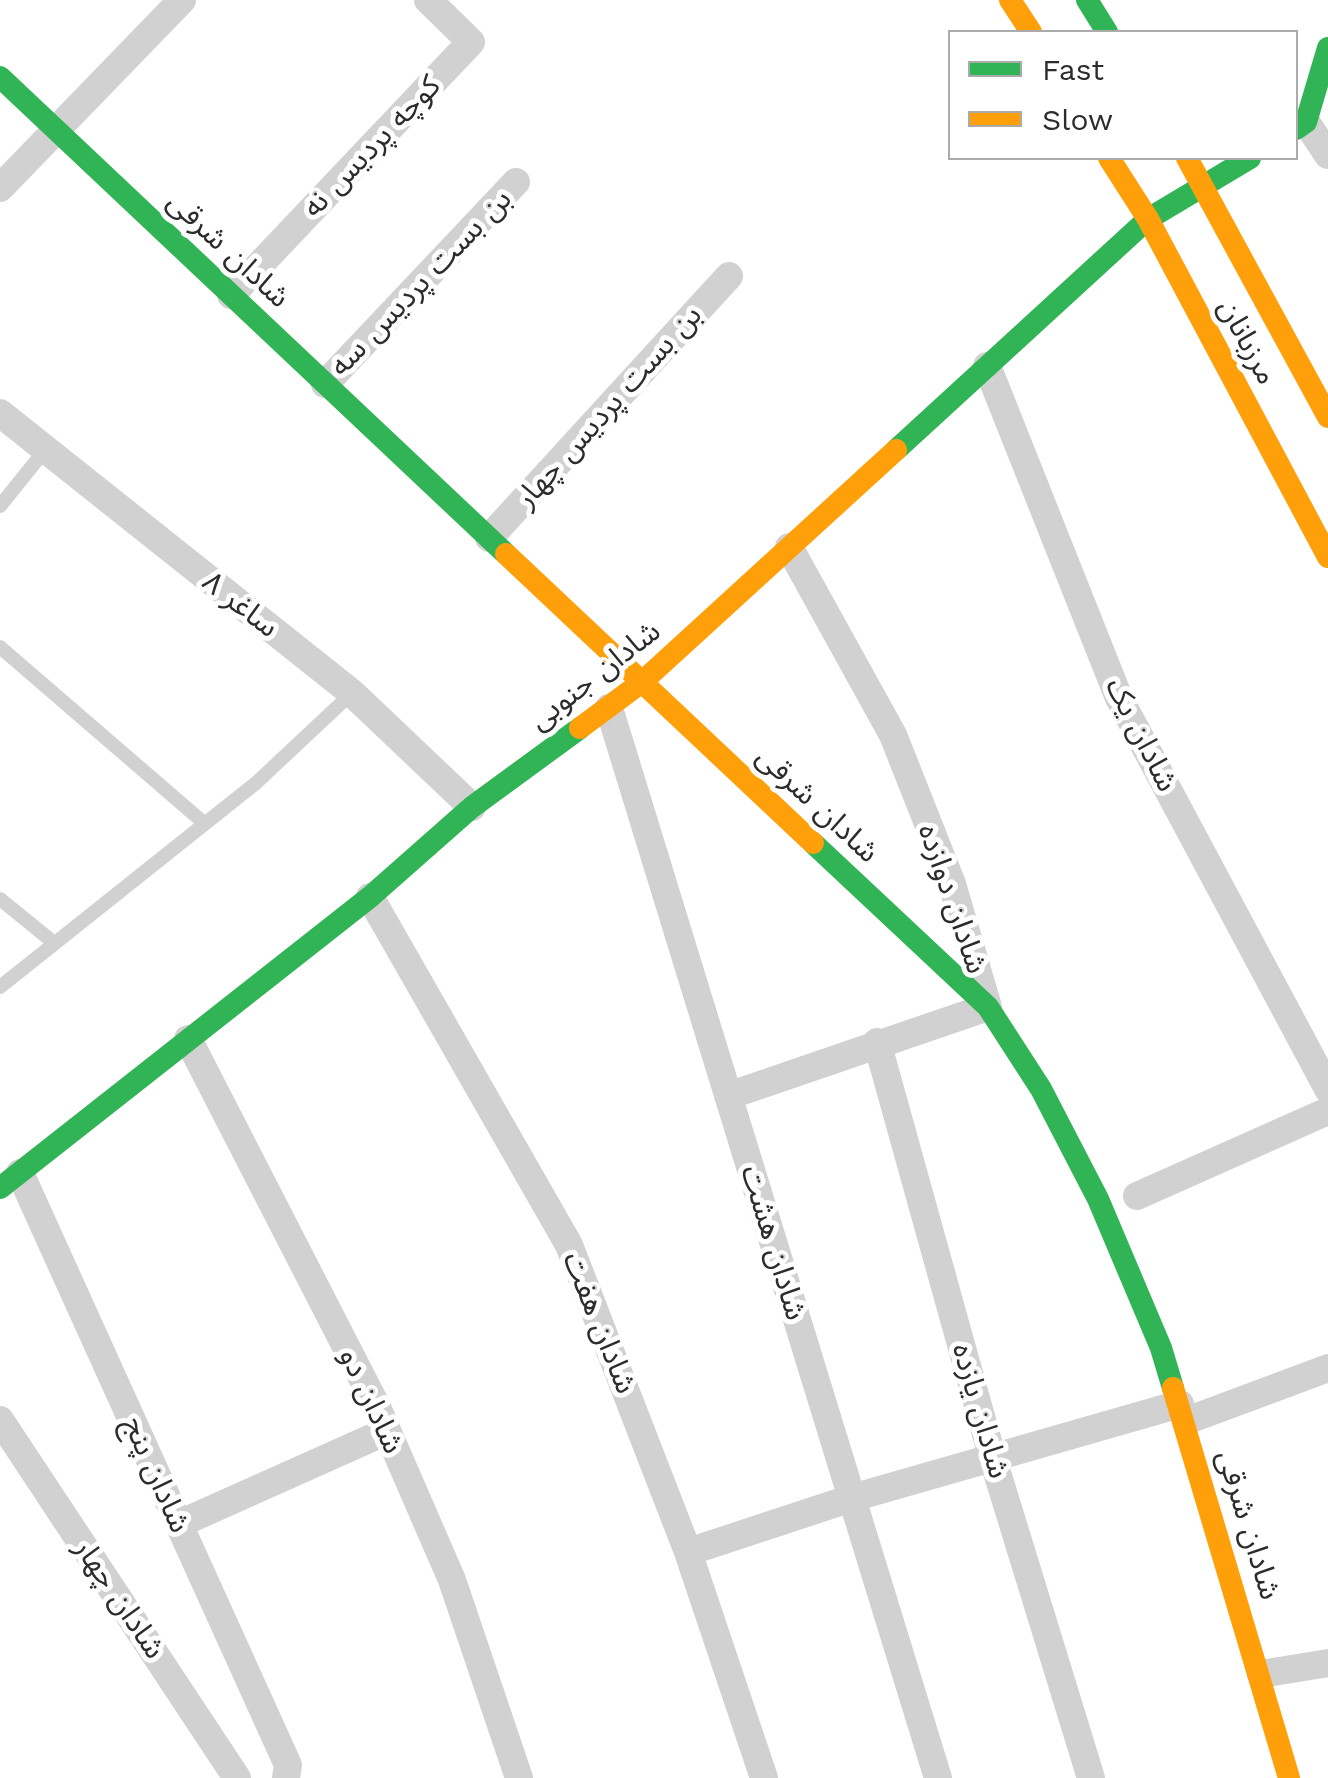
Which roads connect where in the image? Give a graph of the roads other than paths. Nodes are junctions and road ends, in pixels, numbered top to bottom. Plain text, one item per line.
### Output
1 (182, 0) edge
2 (428, 0) edge
3 (1010, 0) edge
4 (1087, 0) edge
5 (1030, 30) edge
6 (1106, 30) edge
7 (1328, 48) edge
8 (0, 76) edge
9 (1300, 126) edge
10 (57, 130) junction
11 (1328, 155) edge
12 (1111, 160) edge
13 (1188, 160) edge
14 (1247, 160) edge
15 (516, 182) dead end
16 (1205, 186) junction
17 (0, 188) edge
18 (1148, 219) junction
19 (728, 276) dead end
20 (231, 295) junction
21 (987, 366) junction
22 (325, 384) junction
23 (0, 413) edge
24 (1328, 417) edge
25 (45, 450) junction
26 (0, 506) edge
27 (489, 538) junction
28 (790, 547) junction
29 (1328, 558) edge
30 (0, 647) edge
31 (642, 682) junction
32 (352, 692) junction
33 (609, 708) junction
34 (472, 807) junction
35 (204, 823) junction
36 (370, 897) junction
37 (0, 899) edge
38 (53, 942) junction
39 (0, 987) edge
40 (988, 1007) junction
41 (188, 1040) junction
42 (878, 1042) junction
43 (1328, 1089) edge
44 (728, 1096) junction
45 (1328, 1111) edge
46 (10, 1175) edge
47 (1137, 1196) dead end
48 (1328, 1368) edge
49 (1183, 1413) junction
50 (0, 1420) edge
51 (387, 1430) junction
52 (992, 1456) junction
53 (852, 1498) junction
54 (179, 1524) junction
55 (688, 1552) junction
56 (1328, 1664) edge
57 (1261, 1674) junction
58 (761, 1777) edge
59 (238, 1778) edge
60 (286, 1778) edge
61 (520, 1778) edge
62 (938, 1778) edge
63 (1091, 1778) edge
64 (1289, 1778) edge

1 - 10 street
2 - 20 street, کوچه پردیس نه
3 - 5 street
4 - 6 street
7 - 9 street
8 - 10 street, شادان شرقی
9 - 11 street
10 - 17 street
10 - 20 street, شادان شرقی
12 - 18 street, مرزبانان
13 - 16 street, مرزبانان
14 - 16 street, شادان جنوبی
15 - 22 street, بن بست پردیس سه
16 - 18 street, شادان جنوبی
16 - 24 street, مرزبانان
18 - 21 street, شادان جنوبی
18 - 29 street, مرزبانان
19 - 27 street, بن بست پردیس چهار
20 - 22 street, شادان شرقی
21 - 28 street, شادان جنوبی
21 - 43 street, شادان یک
22 - 27 street, شادان شرقی
23 - 25 street, ساغر ٨
25 - 26 lane
25 - 32 street, ساغر ٨
27 - 31 street, شادان شرقی
28 - 31 street, شادان جنوبی
28 - 40 street, شادان دوازده
30 - 35 lane
31 - 33 street, شادان جنوبی
31 - 40 street, شادان شرقی
32 - 34 street, ساغر ٨
32 - 35 lane
33 - 34 street, شادان جنوبی
33 - 44 street, شادان هشت
34 - 36 street, شادان جنوبی
35 - 38 lane
36 - 41 street, شادان جنوبی
36 - 55 street, شادان هفت
37 - 38 lane
38 - 39 lane
40 - 42 street, شادان دوازده
40 - 49 street, شادان شرقی
41 - 46 street, شادان جنوبی
41 - 51 street, شادان دو
42 - 44 street, شادان دوازده
42 - 52 street, شادان یازده
44 - 53 street, شادان هشت
45 - 47 street
46 - 54 street, شادان پنج
48 - 49 street
49 - 52 street
49 - 57 street, شادان شرقی
50 - 59 street, شادان چهار
51 - 54 street
51 - 61 street, شادان دو
52 - 53 street
52 - 63 street, شادان یازده
53 - 55 street
53 - 62 street, شادان هشت
54 - 60 street, شادان پنج
55 - 58 street, شادان هفت
56 - 57 street
57 - 64 street, شادان شرقی

